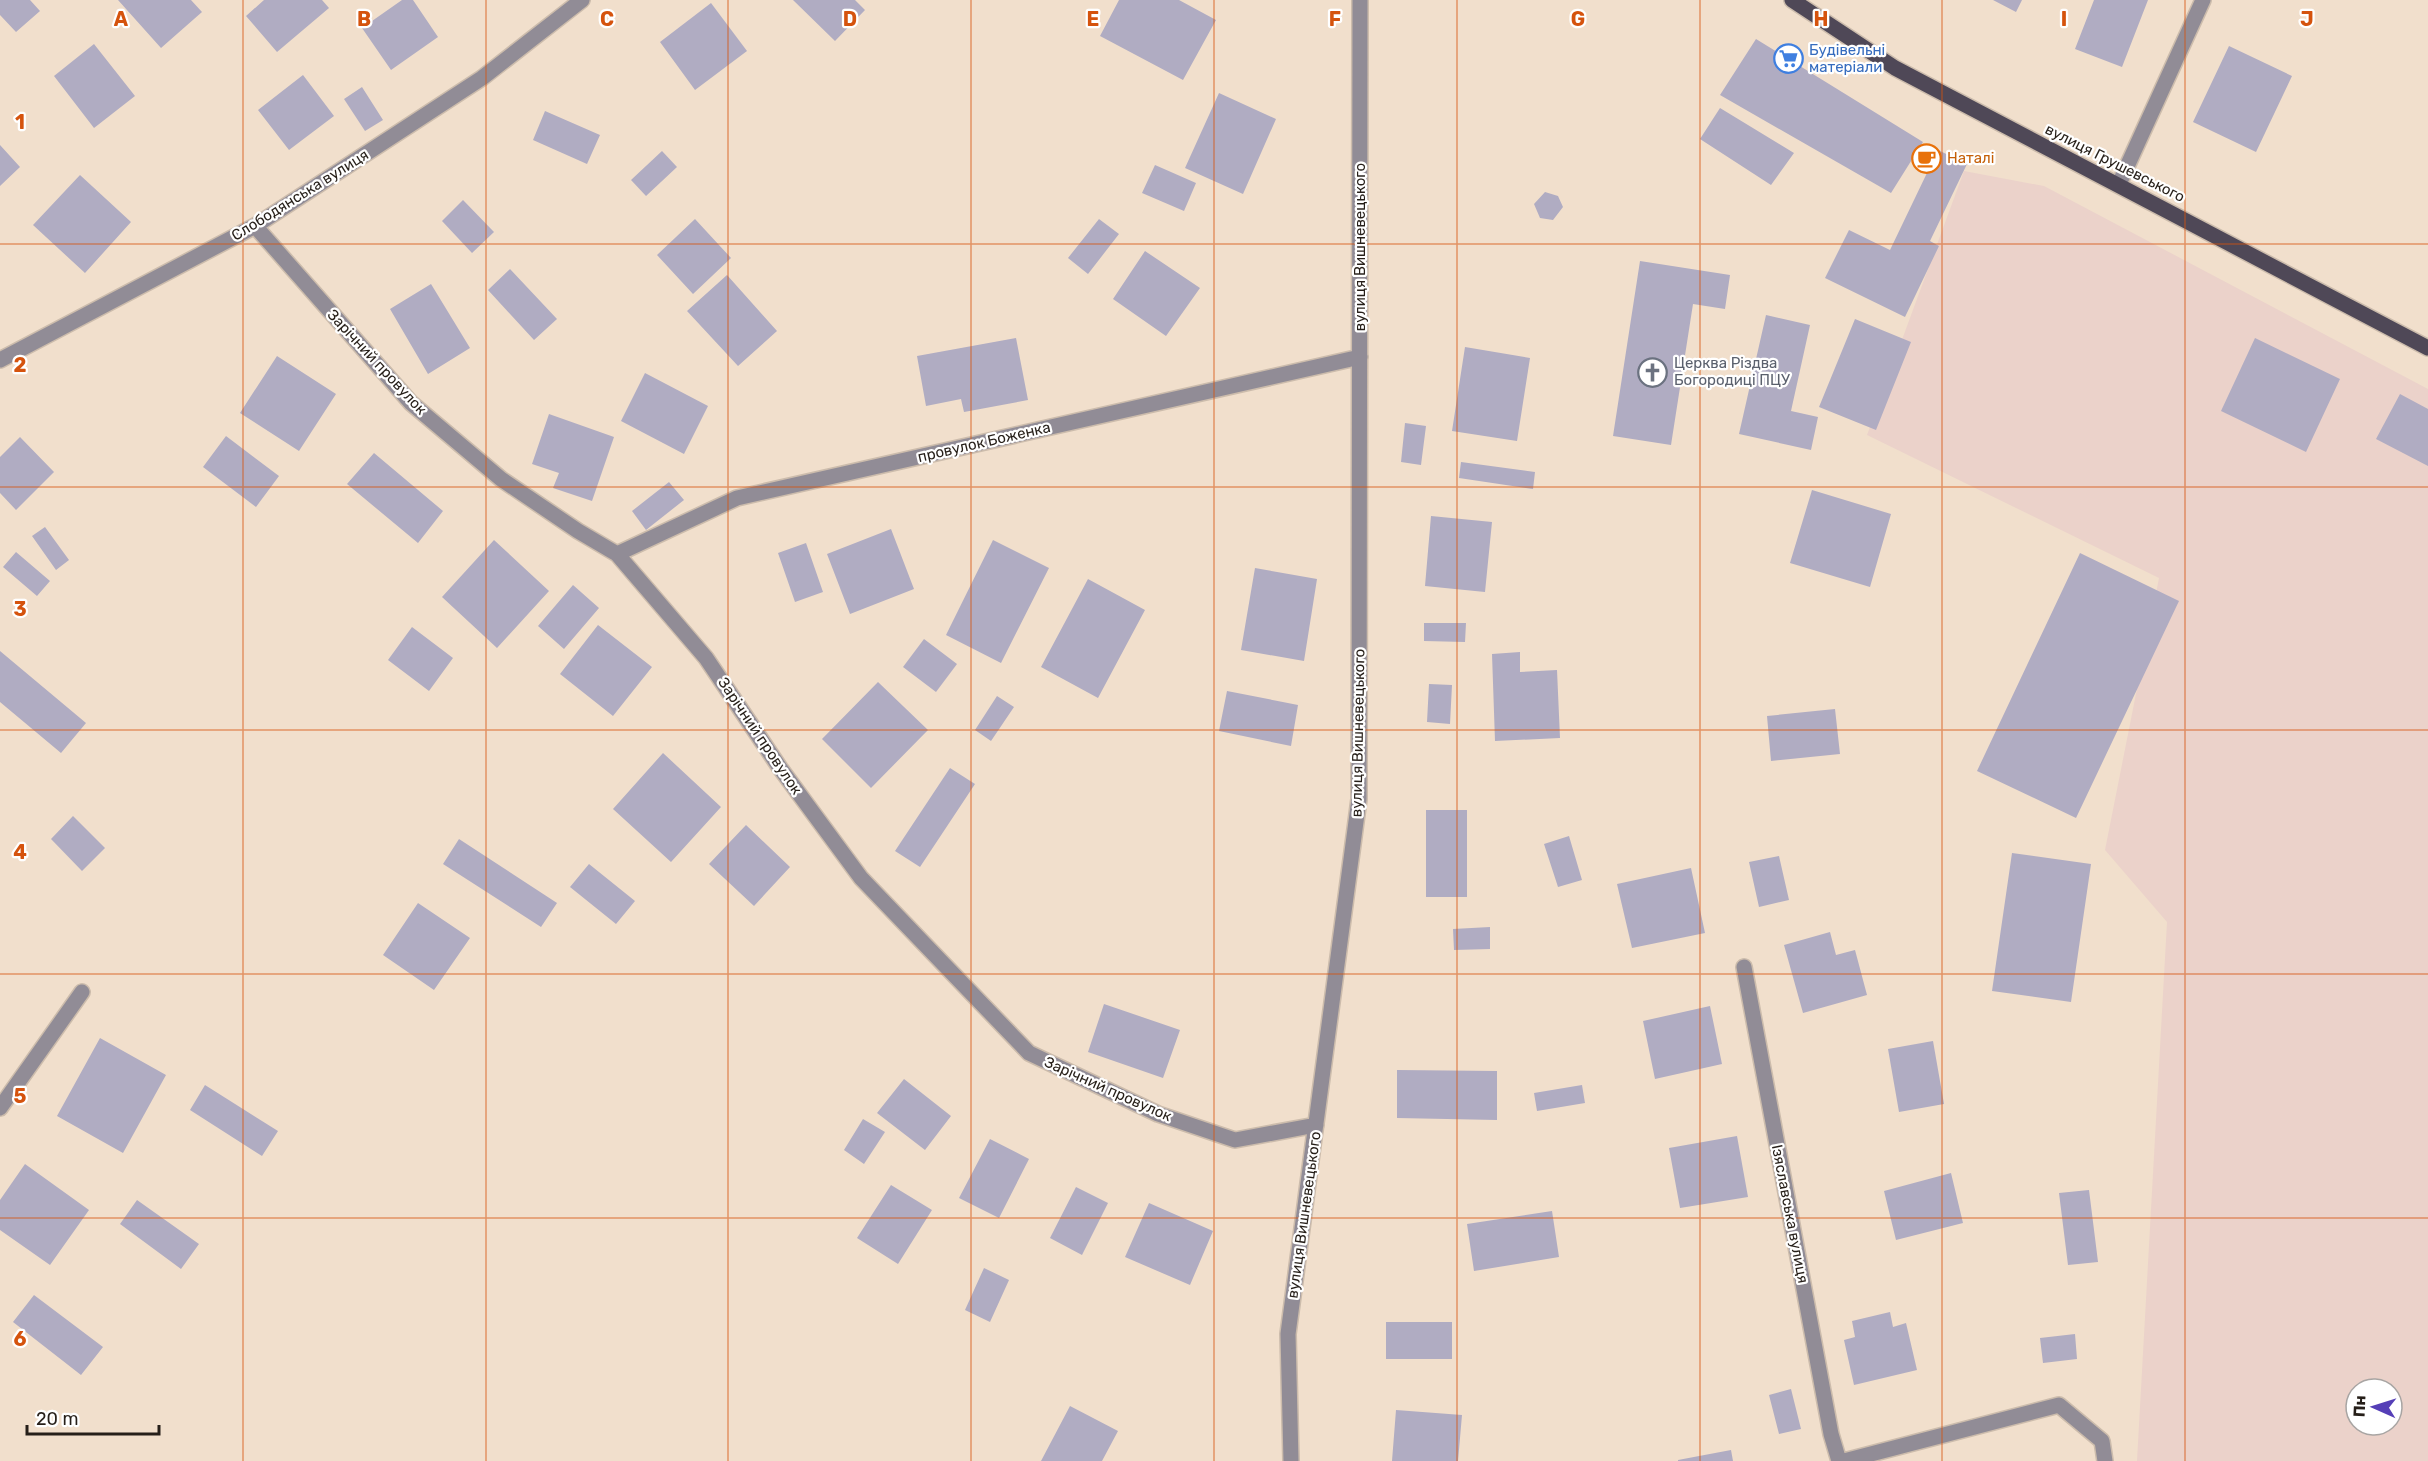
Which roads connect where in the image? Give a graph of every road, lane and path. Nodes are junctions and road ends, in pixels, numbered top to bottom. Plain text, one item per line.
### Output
1 (582, 0) edge
2 (1360, 0) edge
3 (1792, 0) edge
4 (2203, 0) edge
5 (2119, 184) junction
6 (255, 226) junction
7 (2428, 348) edge
8 (1360, 357) junction
9 (0, 360) edge
10 (617, 554) junction
11 (1744, 967) dead end
12 (82, 992) dead end
13 (0, 1108) edge
14 (1316, 1125) junction
15 (1291, 1461) edge
16 (1839, 1461) edge
17 (1844, 1461) edge
18 (2105, 1461) edge

1 - 6 street, Слободянська вулиця
2 - 8 street, вулиця Вишневецького
3 - 5 main road, вулиця Грушевського
4 - 5 street
5 - 7 main road, вулиця Грушевського
6 - 9 street, Слободянська вулиця
6 - 10 street, Зарічний провулок
8 - 10 street, провулок Боженка
8 - 14 street, вулиця Вишневецького
10 - 14 street, Зарічний провулок
11 - 16 street, Ізяславська вулиця
12 - 13 street
14 - 15 street, вулиця Вишневецького
17 - 18 street

